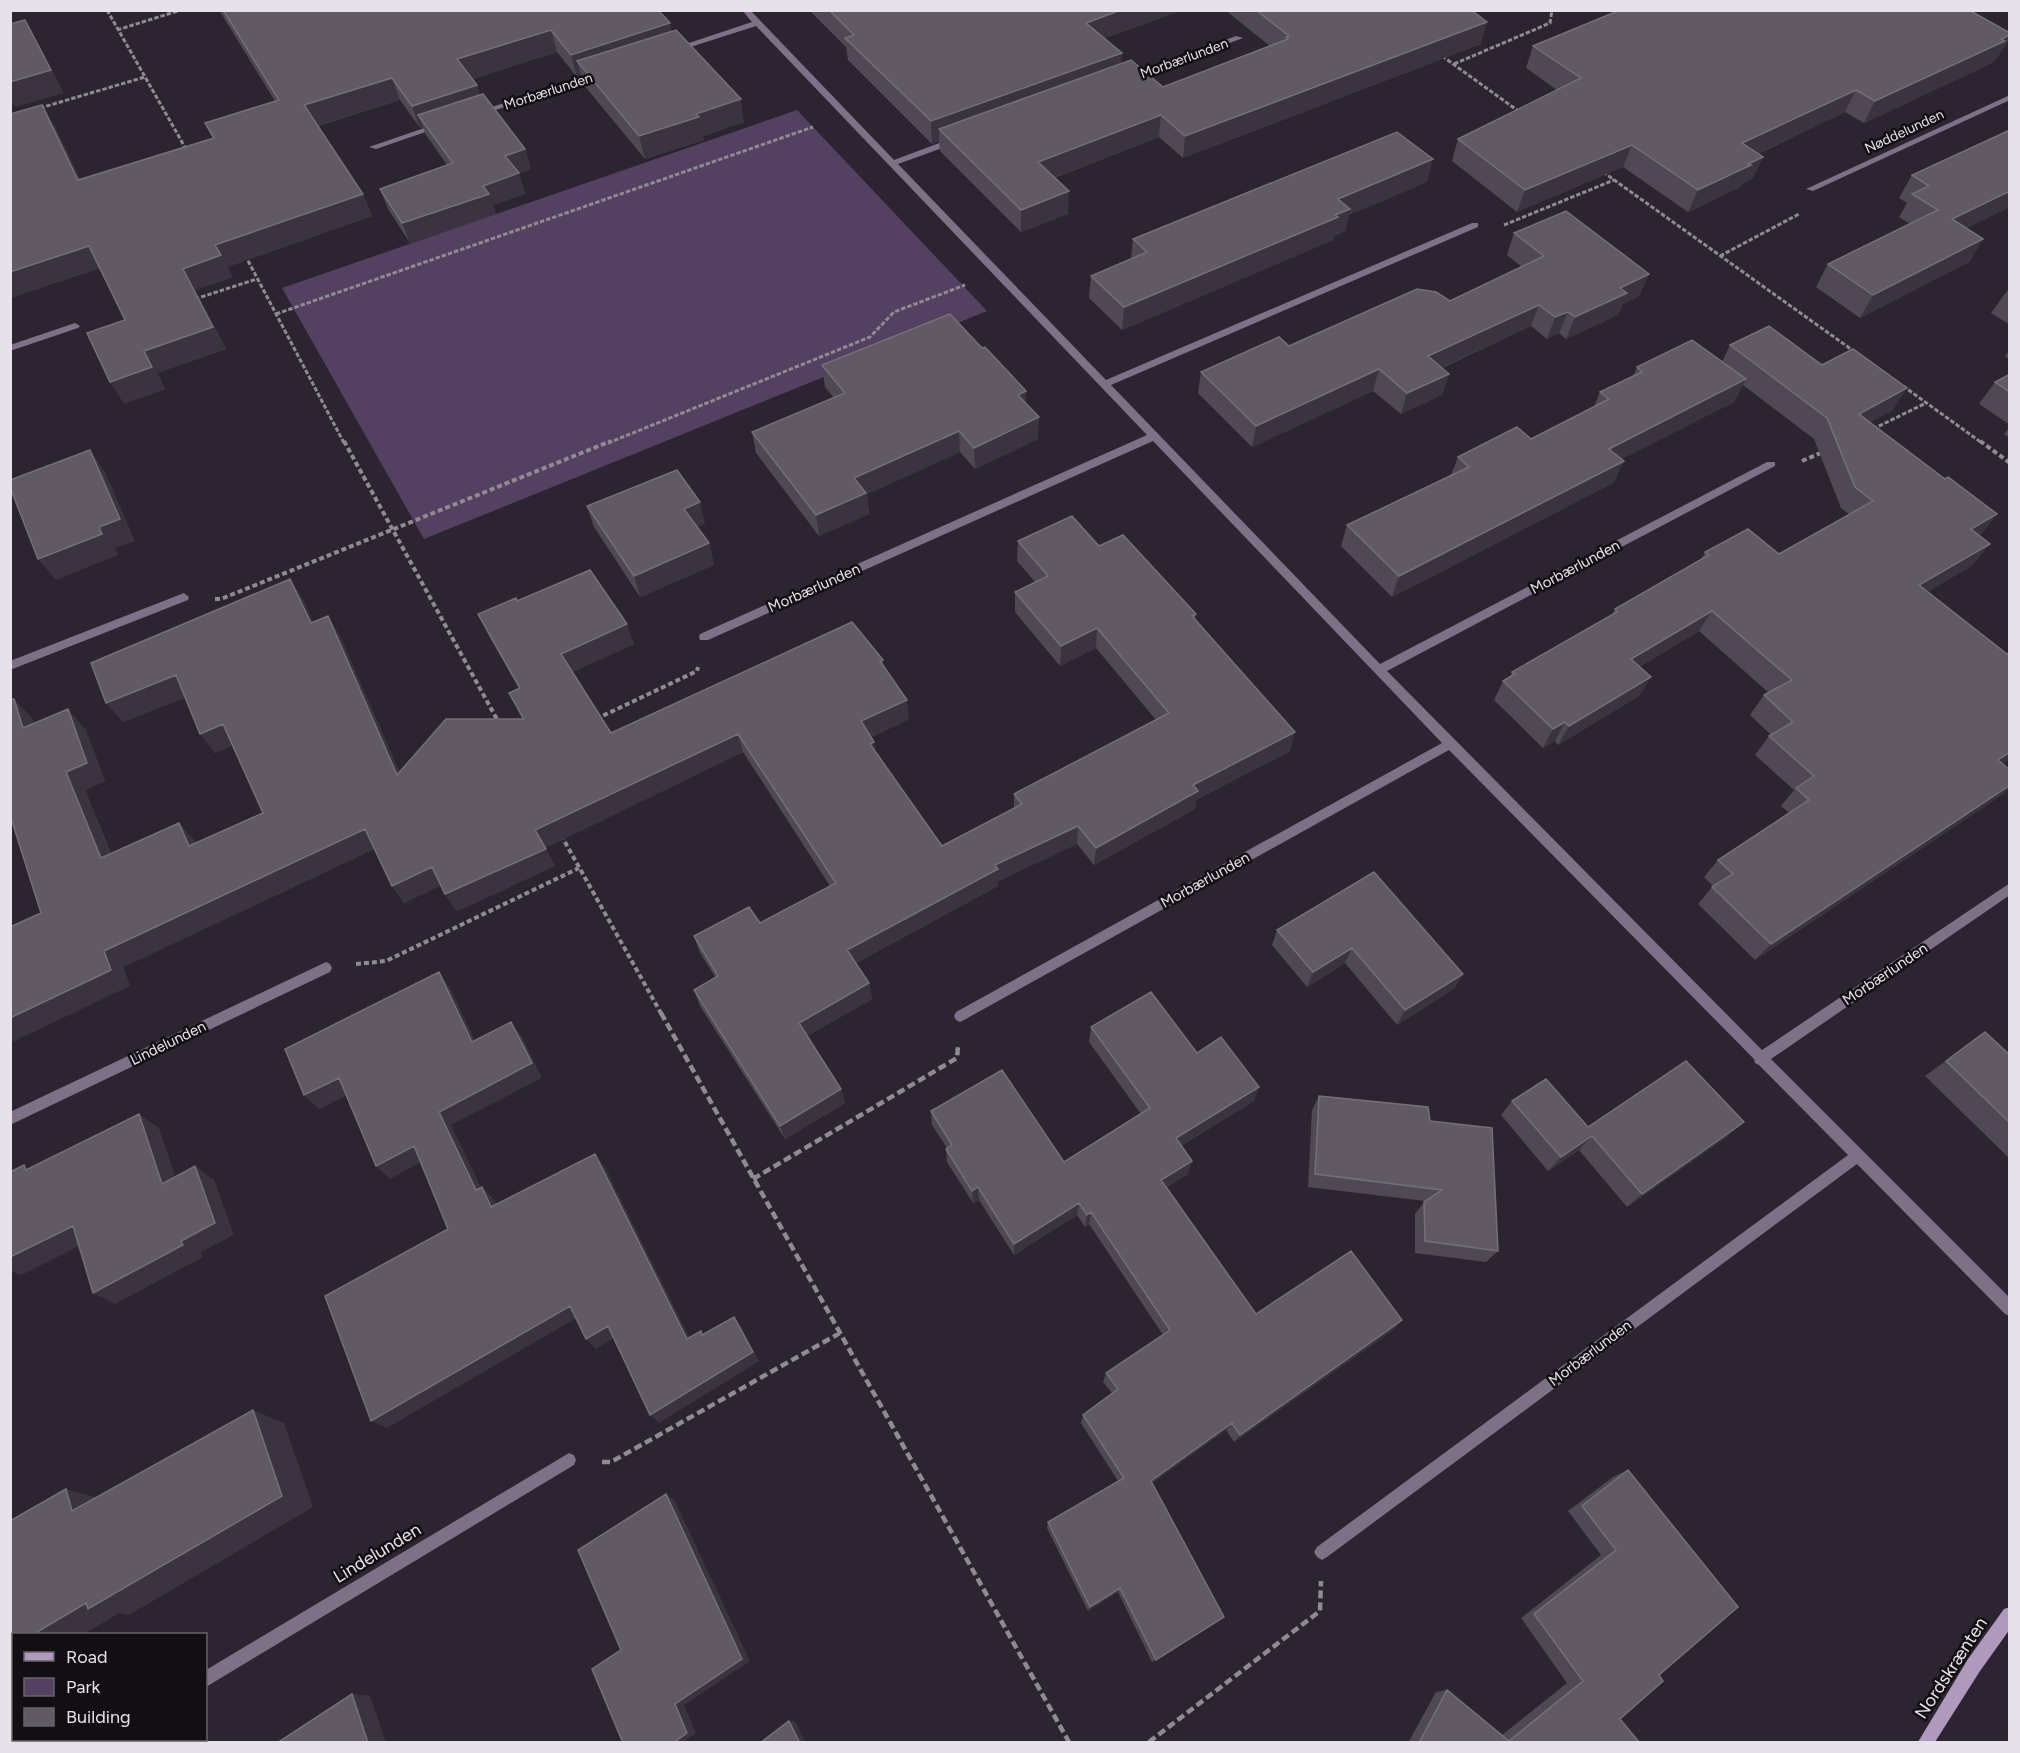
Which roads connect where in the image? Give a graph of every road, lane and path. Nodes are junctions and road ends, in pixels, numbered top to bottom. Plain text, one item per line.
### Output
1 (107, 10) edge
2 (181, 10) edge
3 (745, 10) edge
4 (1552, 10) edge
5 (757, 23) junction
6 (117, 30) junction
7 (1239, 38) dead end
8 (1434, 51) edge
9 (667, 52) edge
10 (1453, 64) junction
11 (610, 70) edge
12 (145, 77) junction
13 (1116, 82) edge
14 (2010, 97) edge
15 (33, 110) edge
16 (474, 114) edge
17 (846, 116) junction
18 (1529, 119) edge
19 (452, 122) edge
20 (959, 139) edge
21 (373, 147) dead end
22 (187, 150) edge
23 (892, 163) junction
24 (1596, 166) edge
25 (1615, 180) junction
26 (1810, 189) joint
27 (1475, 225) joint
28 (242, 250) edge
29 (1720, 256) junction
30 (997, 272) junction
31 (257, 279) junction
32 (189, 301) edge
33 (276, 314) junction
34 (75, 326) dead end
35 (10, 348) edge
36 (1861, 356) edge
37 (1898, 383) edge
38 (1104, 384) junction
39 (1926, 403) junction
40 (1866, 432) edge
41 (1154, 436) junction
42 (1826, 451) dead end
43 (2010, 463) edge
44 (1771, 464) joint
45 (391, 531) junction
46 (184, 597) joint
47 (704, 637) joint
48 (10, 666) edge
49 (1379, 670) junction
50 (591, 721) edge
51 (500, 725) edge
52 (1450, 744) junction
53 (557, 827) edge
54 (579, 868) junction
55 (2010, 888) edge
56 (326, 968) joint
57 (960, 1016) joint
58 (1760, 1059) junction
59 (10, 1119) edge
60 (1858, 1155) junction
61 (753, 1179) junction
62 (2010, 1309) edge
63 (840, 1333) junction
64 (569, 1460) joint
65 (1323, 1552) joint
66 (2010, 1616) edge
67 (207, 1678) edge
68 (1069, 1743) edge
69 (1149, 1743) edge
70 (1926, 1743) edge

1 - 6 path
2 - 6 path
3 - 5 street
4 - 10 path
5 - 9 street
5 - 17 street
6 - 12 path
7 - 13 street, Morbærlunden
8 - 10 path
10 - 18 path
11 - 16 street, Morbærlunden
12 - 15 path
12 - 22 path
14 - 26 street, Nøddelunden
17 - 23 street
17 - 33 path
19 - 21 street
20 - 23 street
23 - 30 street
24 - 25 path
25 - 27 path
25 - 29 path
26 - 29 path
27 - 38 street
28 - 31 path
29 - 36 path
30 - 38 street
30 - 45 path
31 - 32 path
31 - 33 path
33 - 45 path
34 - 35 street
37 - 39 path
38 - 41 street
39 - 40 path
39 - 43 path
41 - 47 street, Morbærlunden
41 - 49 street
42 - 44 path
44 - 49 street, Morbærlunden
45 - 46 path
45 - 51 path
46 - 48 street
47 - 50 path
49 - 52 street
52 - 57 street, Morbærlunden
52 - 58 street
53 - 54 path
54 - 56 path
54 - 61 path
55 - 58 street, Morbærlunden
56 - 59 street, Lindelunden
57 - 61 path
58 - 60 street
60 - 62 street
60 - 65 street, Morbærlunden
61 - 63 path
63 - 64 path
63 - 68 path
64 - 67 street, Lindelunden
65 - 69 path
66 - 70 street, Nordskrænten

